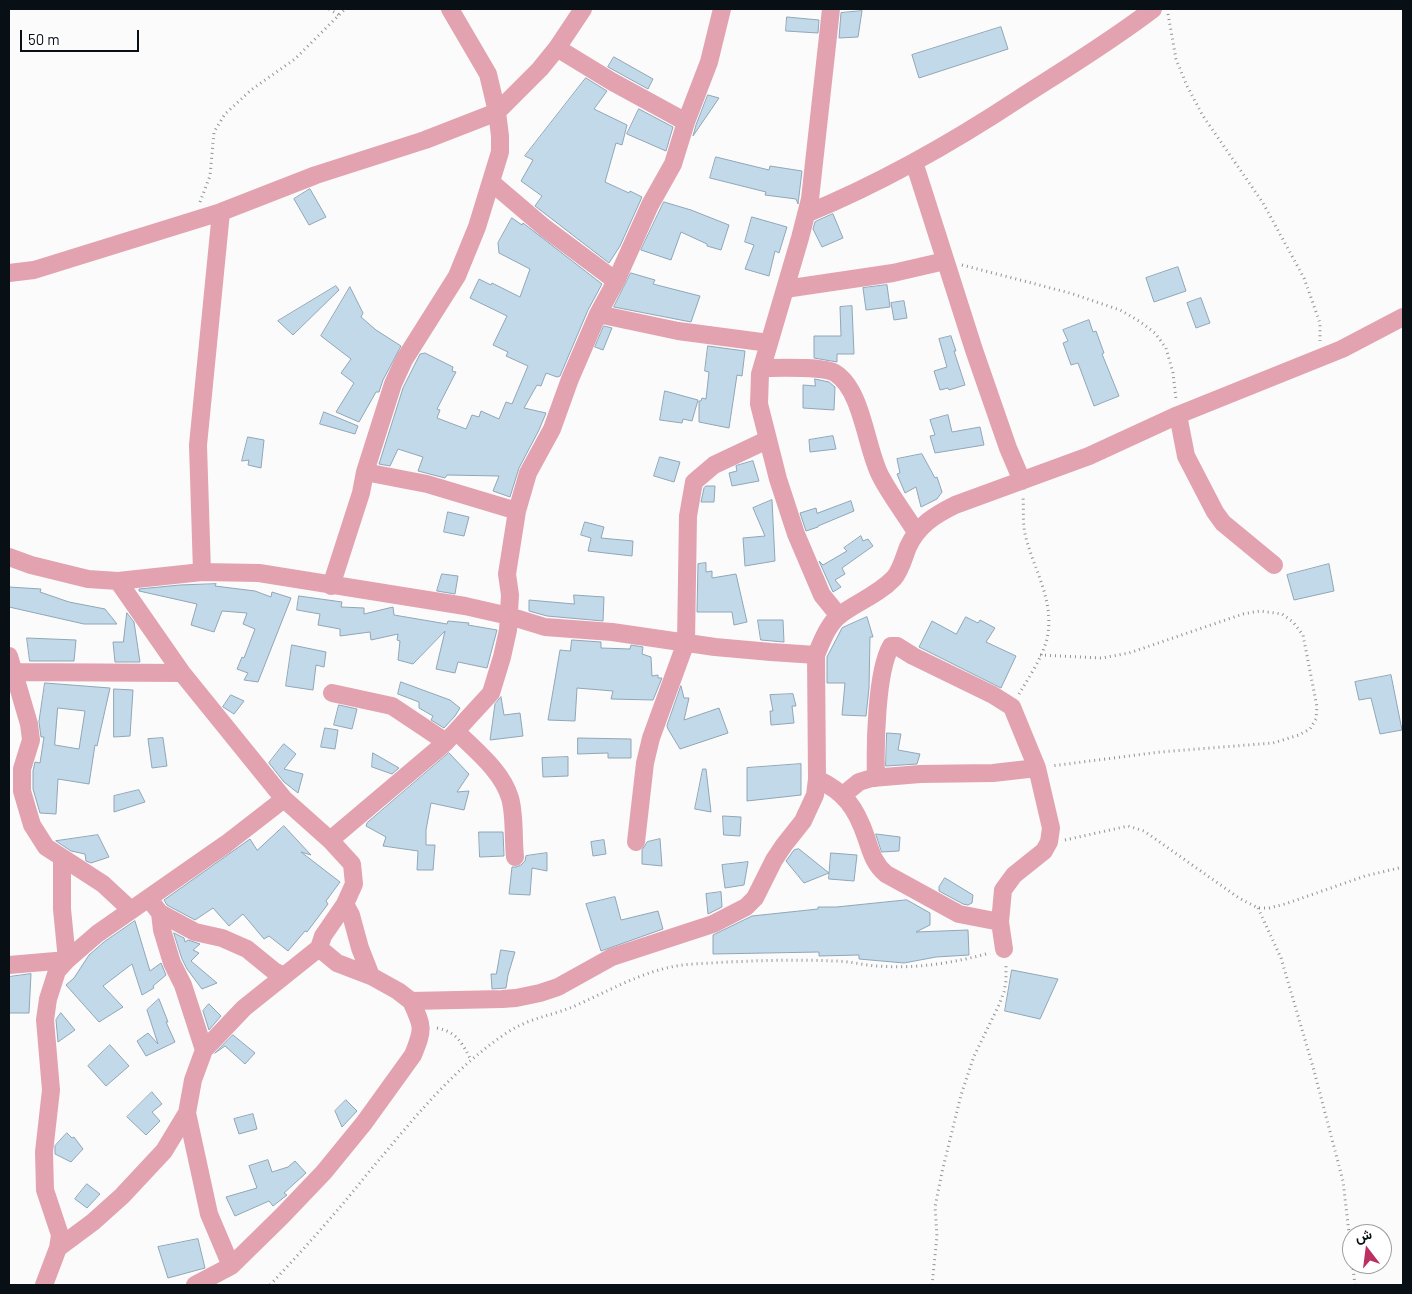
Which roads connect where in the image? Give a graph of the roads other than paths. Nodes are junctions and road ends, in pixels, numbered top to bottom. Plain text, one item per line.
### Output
1 (450, 9) edge
2 (583, 9) edge
3 (722, 9) edge
4 (831, 9) edge
5 (1153, 9) edge
6 (557, 48) junction
7 (497, 112) junction
8 (686, 122) junction
9 (914, 162) junction
10 (491, 182) junction
11 (221, 212) junction
12 (806, 214) junction
13 (945, 261) junction
14 (9, 274) edge
15 (616, 281) junction
16 (785, 289) junction
17 (598, 314) junction
18 (1403, 317) edge
19 (769, 343) junction
20 (762, 368) junction
21 (1178, 415) junction
22 (767, 440) junction
23 (365, 472) junction
24 (1022, 481) junction
25 (517, 511) junction
26 (916, 532) junction
27 (9, 557) edge
28 (1274, 565) dead end
29 (202, 572) junction
30 (118, 581) junction
31 (331, 586) junction
32 (509, 616) junction
33 (839, 616) junction
34 (686, 642) junction
35 (816, 655) junction
36 (11, 664) edge
37 (182, 673) junction
38 (332, 693) dead end
39 (451, 736) junction
40 (1037, 768) junction
41 (876, 778) junction
42 (817, 779) junction
43 (843, 795) junction
44 (284, 799) junction
45 (330, 840) junction
46 (636, 842) dead end
47 (515, 857) dead end
48 (62, 858) junction
49 (345, 904) junction
50 (154, 906) junction
51 (131, 910) junction
52 (1000, 922) junction
53 (319, 948) junction
54 (1004, 949) road end
55 (67, 960) junction
56 (9, 965) edge
57 (284, 976) junction
58 (371, 976) junction
59 (411, 1001) junction
60 (204, 1050) junction
61 (188, 1113) junction
62 (58, 1248) junction
63 (231, 1266) junction
64 (44, 1285) edge
65 (195, 1285) edge

1 - 7 street
2 - 6 street
3 - 8 street
4 - 12 street
5 - 9 street
6 - 7 street
6 - 8 street
7 - 10 street
7 - 11 street
8 - 15 street
9 - 12 street
9 - 13 street
10 - 15 street
10 - 23 street
11 - 14 street
11 - 29 street
12 - 16 street
13 - 16 street
13 - 24 street
15 - 17 street
16 - 19 street
17 - 19 street
17 - 25 street
18 - 21 street
19 - 20 street
20 - 22 street
20 - 26 street
21 - 24 street
21 - 28 street
22 - 33 street
22 - 34 street
23 - 25 street
23 - 31 street
24 - 26 street
25 - 32 street
26 - 33 street
27 - 30 street
29 - 30 street
29 - 31 street
30 - 37 street
31 - 32 street
32 - 34 street
32 - 39 street
33 - 35 street
34 - 35 street
34 - 46 street
35 - 42 street
36 - 37 street
36 - 48 street
37 - 44 street
38 - 39 street
39 - 45 street
39 - 47 street
40 - 41 street
40 - 41 street
40 - 52 street
41 - 43 street
42 - 43 street
42 - 59 street
43 - 52 street
44 - 45 street
44 - 50 street
45 - 49 street
48 - 51 street
48 - 55 street
49 - 53 street
49 - 58 street
50 - 51 street
50 - 57 street
50 - 60 street
51 - 55 street
52 - 54 street
53 - 57 street
53 - 58 street
55 - 56 street
55 - 62 street
57 - 60 street
58 - 59 street
59 - 63 street
60 - 61 street
61 - 62 street
61 - 63 street
62 - 64 street
63 - 65 street

